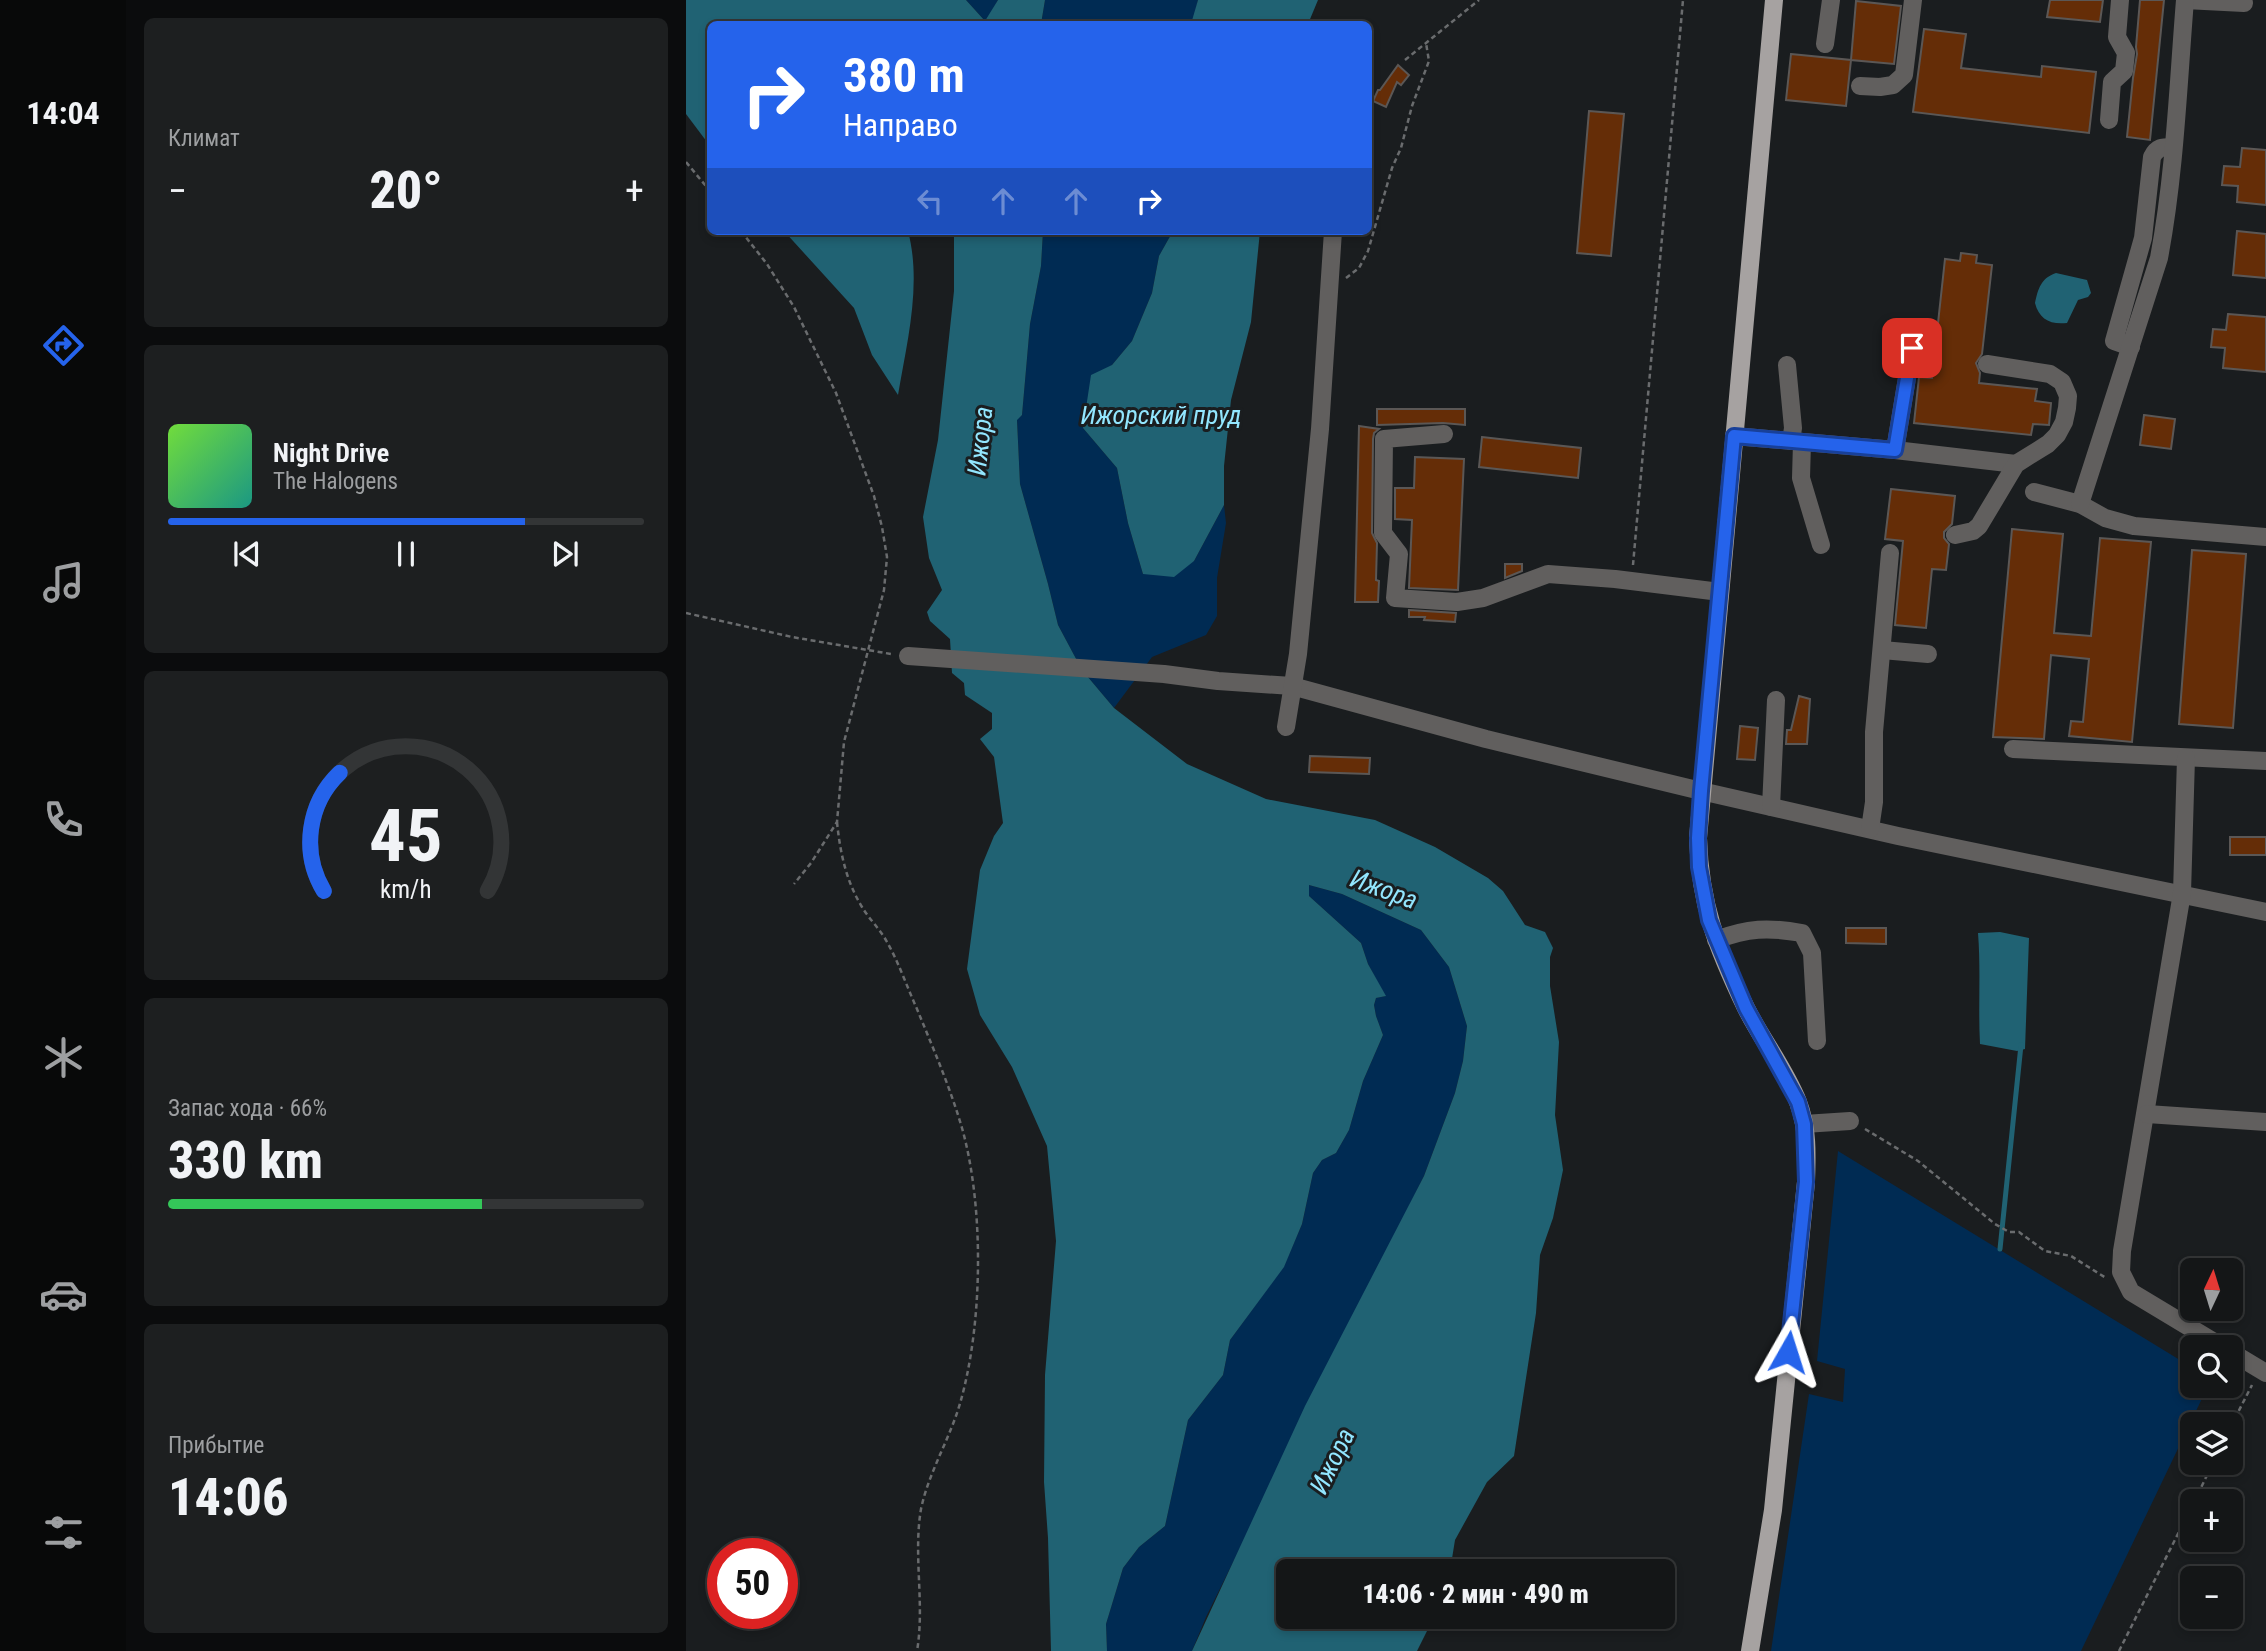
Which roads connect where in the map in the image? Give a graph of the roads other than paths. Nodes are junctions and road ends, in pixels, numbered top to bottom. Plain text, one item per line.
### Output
1 (1774, 0) edge
2 (1831, 0) edge
3 (1913, 0) edge
4 (2120, 0) edge
5 (2185, 0) edge
6 (2244, 3) dead end
7 (1825, 44) dead end
8 (1860, 86) dead end
9 (2109, 120) dead end
10 (1333, 235) edge
11 (1912, 348) dead end
12 (1987, 364) dead end
13 (1787, 365) dead end
14 (1444, 435) dead end
15 (1734, 436) junction
16 (1796, 442) junction
17 (1895, 450) junction
18 (2017, 464) junction
19 (2034, 492) dead end
20 (2080, 504) junction
21 (1955, 535) dead end
22 (2266, 537) edge
23 (1821, 545) dead end
24 (1890, 553) dead end
25 (1720, 592) junction
26 (1882, 650) junction
27 (1928, 654) dead end
28 (908, 656) road end
29 (1292, 686) junction
30 (1776, 700) dead end
31 (1286, 727) dead end
32 (2013, 749) dead end
33 (2186, 758) junction
34 (2266, 761) edge
35 (1701, 791) junction
36 (1771, 807) junction
37 (1870, 829) junction
38 (2182, 893) junction
39 (2266, 912) edge
40 (1716, 940) junction
41 (1817, 1041) dead end
42 (1850, 1121) road end
43 (2145, 1121) junction
44 (2266, 1122) edge
45 (1804, 1124) junction
46 (2202, 1335) edge
47 (2243, 1359) edge
48 (2263, 1371) edge
49 (1750, 1651) edge

1 - 15 main road
2 - 7 street
3 - 8 street
4 - 9 street
5 - 6 street
5 - 20 street
10 - 29 street
11 - 17 street
12 - 18 street
13 - 16 street
14 - 25 street
15 - 16 street
15 - 25 main road
16 - 17 street
16 - 23 street
17 - 18 street
18 - 21 street
19 - 20 street
20 - 22 street
24 - 26 street
25 - 35 main road
26 - 27 street
26 - 37 street
28 - 29 street
29 - 31 street
29 - 35 street
30 - 36 street
32 - 33 street
33 - 34 street
33 - 38 street
35 - 36 street
35 - 40 main road
36 - 37 street
37 - 38 street
38 - 39 street
38 - 43 street
40 - 41 street
40 - 45 main road
42 - 45 street
43 - 44 street
43 - 46 street
45 - 49 main road
47 - 48 street

